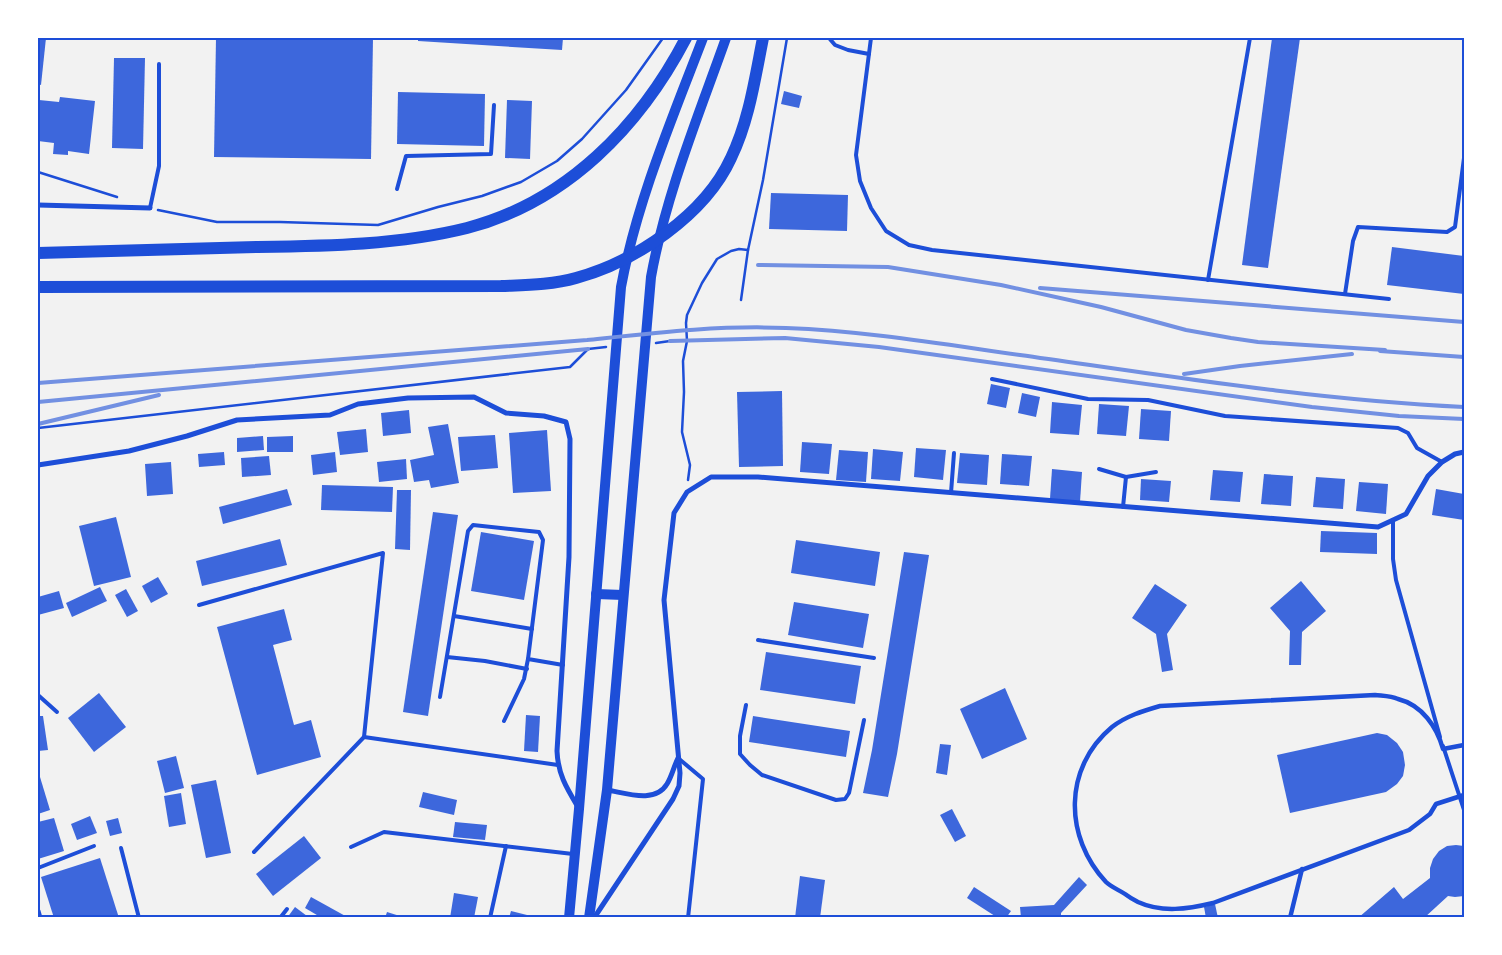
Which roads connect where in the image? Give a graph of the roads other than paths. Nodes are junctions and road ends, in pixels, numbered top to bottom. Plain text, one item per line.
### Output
1 (686, 38) edge
2 (703, 38) edge
3 (726, 38) edge
4 (763, 38) edge
5 (830, 38) edge
6 (871, 38) edge
7 (1250, 38) edge
8 (868, 54) junction
9 (159, 64) dead end
10 (494, 105) dead end
11 (1464, 158) edge
12 (397, 189) dead end
13 (38, 205) edge
14 (150, 208) joint
15 (38, 253) edge
16 (1208, 280) junction
17 (38, 287) edge
18 (1345, 294) junction
19 (1389, 299) dead end
20 (992, 379) dead end
21 (1464, 452) edge
22 (954, 453) dead end
23 (1442, 462) junction
24 (38, 465) edge
25 (1099, 469) dead end
26 (1156, 472) dead end
27 (1126, 477) junction
28 (951, 493) junction
29 (1123, 507) junction
30 (1393, 520) junction
31 (596, 594) junction
32 (623, 595) junction
33 (199, 605) dead end
34 (454, 616) junction
35 (532, 628) junction
36 (758, 640) dead end
37 (447, 657) junction
38 (874, 658) dead end
39 (528, 659) junction
40 (563, 665) junction
41 (527, 669) junction
42 (38, 694) edge
43 (440, 697) dead end
44 (746, 705) dead end
45 (56, 712) dead end
46 (864, 720) dead end
47 (504, 721) dead end
48 (364, 737) junction
49 (1464, 744) edge
50 (1443, 749) junction
51 (678, 758) junction
52 (558, 765) junction
53 (607, 790) junction
54 (1462, 795) edge
55 (580, 809) junction
56 (1464, 810) edge
57 (94, 846) dead end
58 (506, 846) junction
59 (351, 847) dead end
60 (121, 848) dead end
61 (254, 852) dead end
62 (575, 854) junction
63 (38, 868) edge
64 (1302, 869) junction
65 (287, 908) dead end
66 (38, 911) edge
67 (40, 918) edge
68 (139, 918) edge
69 (280, 918) edge
70 (490, 918) edge
71 (568, 918) edge
72 (589, 918) edge
73 (594, 918) edge
74 (688, 918) edge
75 (1290, 918) edge

1 - 15 highway
2 - 31 main road
3 - 32 main road
4 - 17 highway
5 - 8 lane
6 - 8 lane
7 - 16 lane
8 - 16 lane
9 - 14 lane
10 - 12 lane
11 - 18 lane
13 - 14 street
16 - 18 lane
18 - 19 lane
20 - 23 lane
21 - 23 street
22 - 28 lane
23 - 30 street
24 - 40 street
25 - 27 lane
26 - 27 lane
27 - 29 lane
28 - 29 street
28 - 51 street
29 - 30 street
30 - 50 lane
31 - 32 main road
31 - 55 main road
32 - 53 main road
33 - 48 lane
34 - 35 lane
34 - 35 lane
34 - 37 lane
35 - 39 lane
36 - 38 lane
37 - 41 lane
37 - 43 lane
39 - 40 lane
39 - 41 lane
40 - 52 street
41 - 47 lane
42 - 45 lane
44 - 46 lane
48 - 52 lane
48 - 61 lane
49 - 50 street
50 - 54 lane
50 - 64 street
51 - 53 street
51 - 73 street
51 - 74 lane
52 - 55 street
53 - 72 main road
54 - 56 lane
54 - 64 street
55 - 62 main road
57 - 63 lane
58 - 59 lane
58 - 62 lane
58 - 70 lane
60 - 68 lane
62 - 71 main road
64 - 75 street
65 - 69 lane
66 - 67 street

